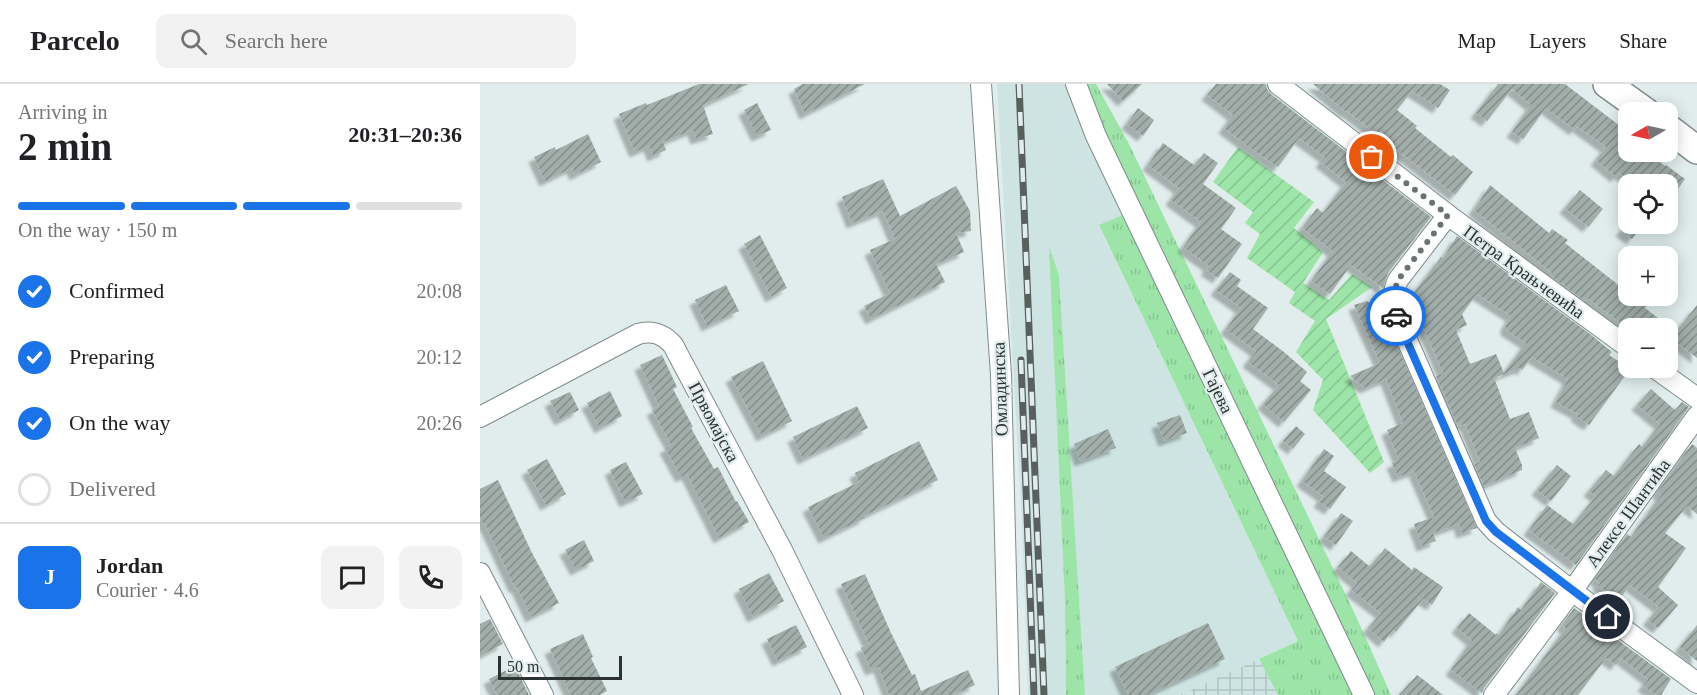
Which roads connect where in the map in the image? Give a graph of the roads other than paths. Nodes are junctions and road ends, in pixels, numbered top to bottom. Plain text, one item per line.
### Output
1 (981, 84) edge
2 (1076, 84) edge
3 (1278, 84) edge
4 (1607, 84) edge
5 (1632, 102) edge
6 (1678, 136) edge
7 (1697, 150) edge
8 (1448, 215) junction
9 (1618, 340) edge
10 (1670, 378) edge
11 (1697, 398) edge
12 (480, 417) edge
13 (1697, 417) edge
14 (480, 573) edge
15 (1572, 591) junction
16 (1697, 683) edge
17 (543, 695) edge
18 (853, 695) edge
19 (1009, 695) edge
20 (1364, 695) edge
21 (1494, 695) edge

1 - 19 street, Омладинска
2 - 20 street, Гајева
3 - 8 street, Петра Крањчевића
4 - 5 street
6 - 7 street
8 - 9 street, Петра Крањчевића
8 - 15 street
10 - 11 street
12 - 18 street, Првомајска
13 - 15 street, Алексе Шантића
14 - 17 street
15 - 16 street
15 - 21 street, Алексе Шантића

